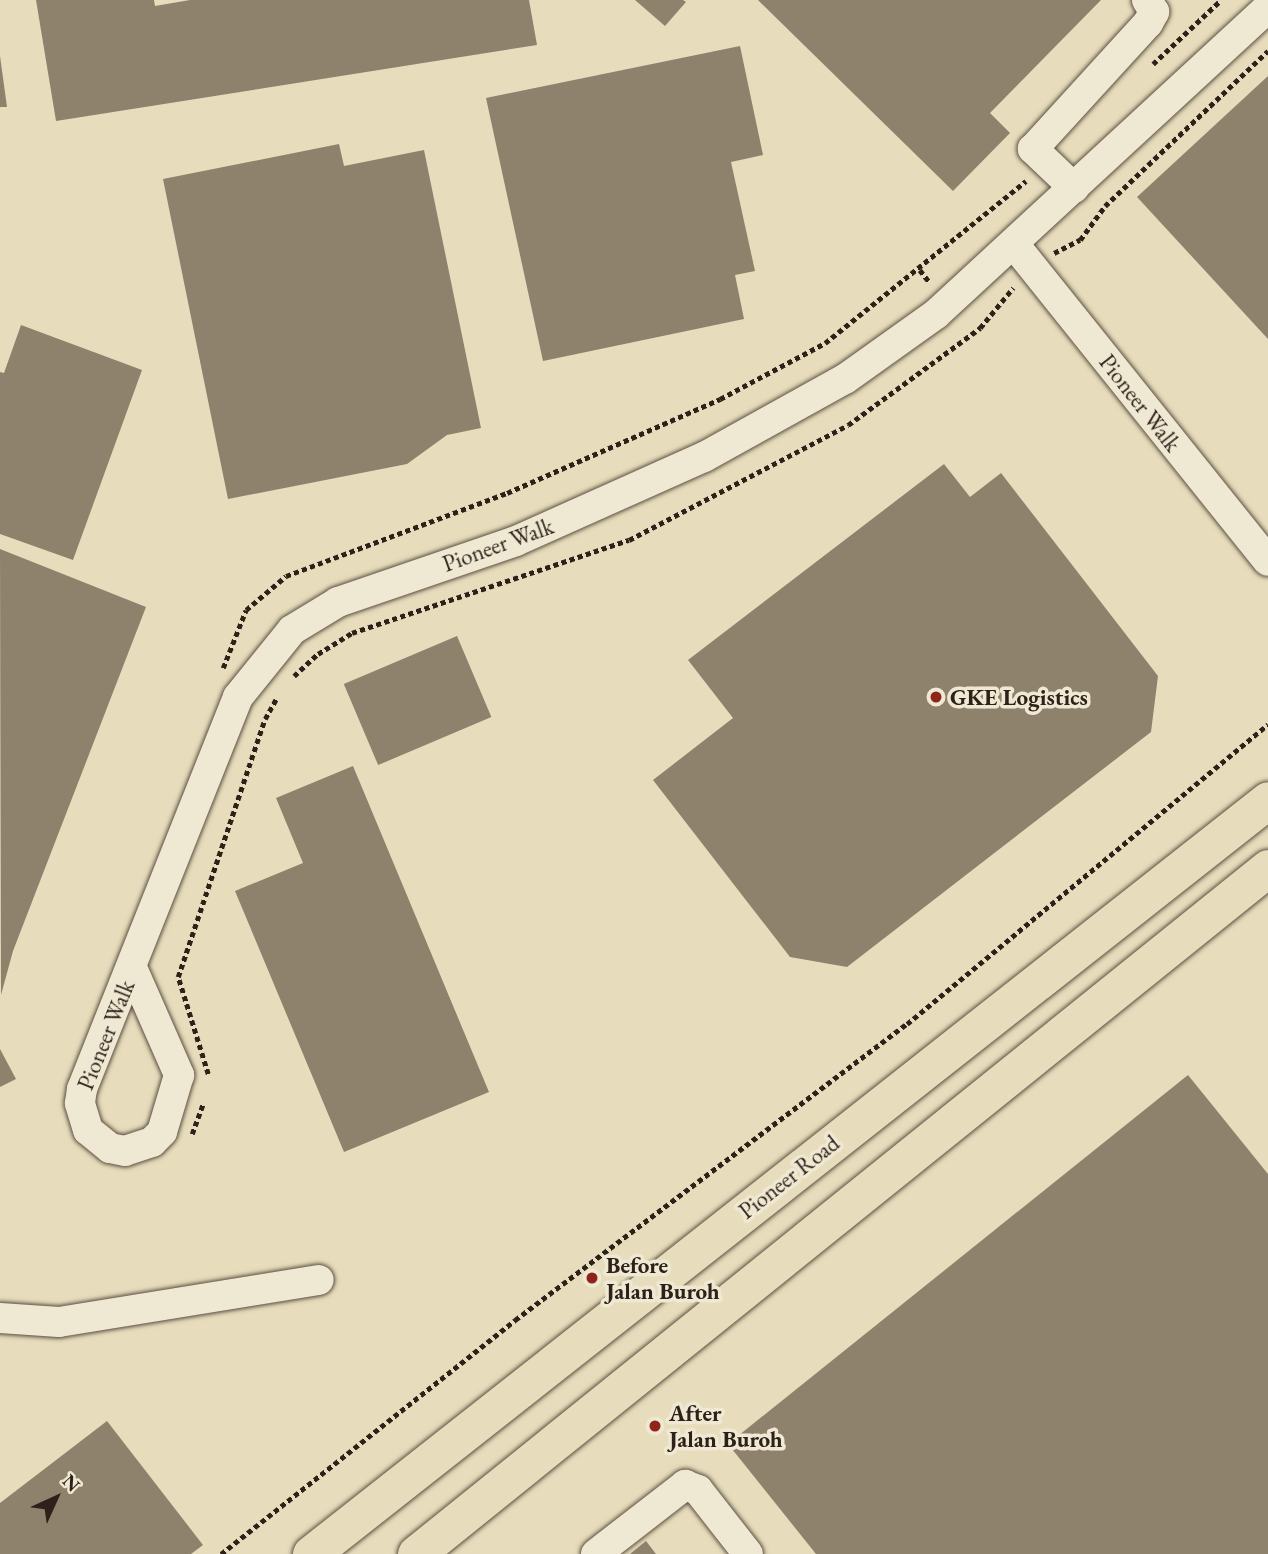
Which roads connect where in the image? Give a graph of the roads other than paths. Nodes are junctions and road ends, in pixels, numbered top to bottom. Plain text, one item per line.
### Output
1 (1147, 0) edge
2 (1268, 8) edge
3 (1074, 188) junction
4 (1014, 244) junction
5 (1268, 561) edge
6 (1268, 800) edge
7 (1268, 868) edge
8 (133, 970) junction
9 (319, 1280) dead end
10 (0, 1318) edge
11 (311, 1554) edge
12 (416, 1554) edge
13 (596, 1554) edge
14 (748, 1554) edge

1 - 3 street
2 - 3 street, Pioneer Walk
3 - 4 street, Pioneer Walk
4 - 5 street, Pioneer Walk
4 - 8 street, Pioneer Walk
6 - 11 main road, Pioneer Road
7 - 12 main road
8 - 8 street, Pioneer Walk
9 - 10 street
13 - 14 street

